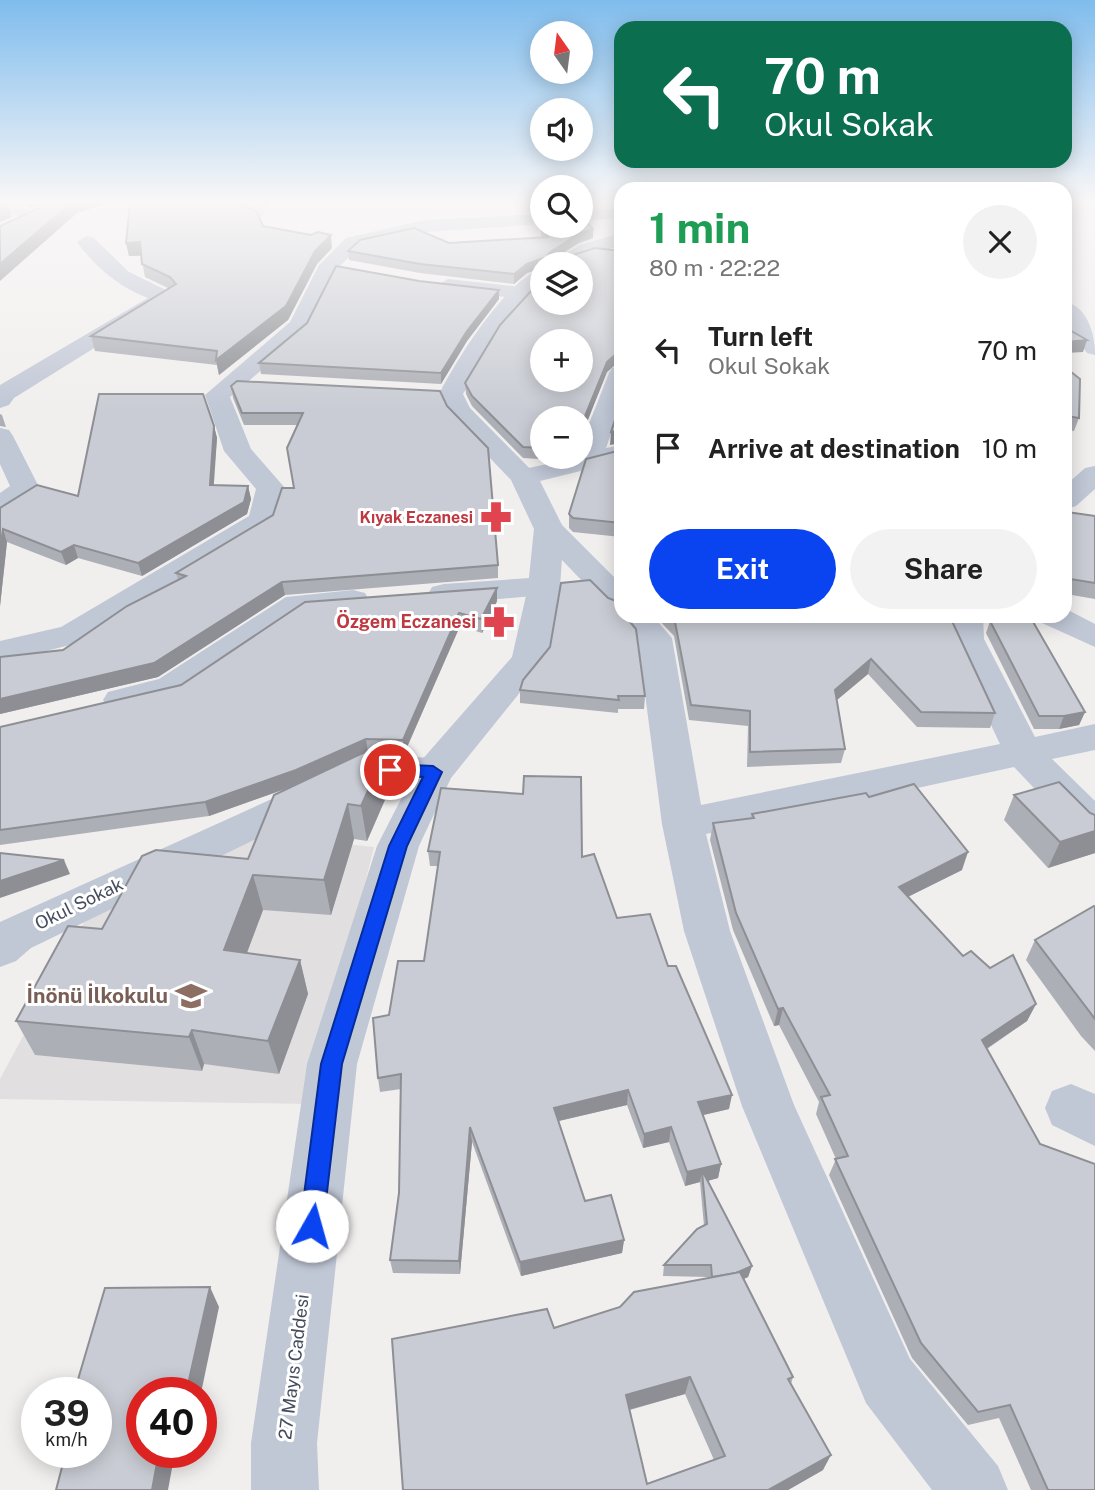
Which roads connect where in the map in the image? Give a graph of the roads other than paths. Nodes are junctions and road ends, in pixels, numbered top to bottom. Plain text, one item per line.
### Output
1 (115, 273) edge
2 (325, 273) edge
3 (433, 284) edge
4 (530, 284) edge
5 (530, 286) edge
6 (1072, 318) edge
7 (1081, 334) edge
8 (230, 382) junction
9 (271, 384) edge
10 (614, 392) edge
11 (0, 400) edge
12 (0, 436) edge
13 (593, 448) edge
14 (614, 455) edge
15 (593, 460) edge
16 (556, 469) edge
17 (1095, 474) edge
18 (524, 477) junction
19 (1072, 495) edge
20 (0, 506) edge
21 (550, 529) junction
22 (544, 587) junction
23 (614, 589) edge
24 (643, 623) edge
25 (966, 623) edge
26 (1068, 623) edge
27 (1095, 637) edge
28 (0, 652) edge
29 (92, 707) edge
30 (1095, 737) edge
31 (1024, 754) junction
32 (433, 772) junction
33 (683, 824) junction
34 (1095, 826) edge
35 (0, 948) edge
36 (285, 1490) edge
37 (974, 1490) edge

1 - 11 street
2 - 8 street
3 - 4 street
5 - 18 street
6 - 7 street
8 - 9 street
8 - 28 street
10 - 13 street
12 - 20 street
14 - 15 street
16 - 18 street
17 - 19 street
18 - 21 street
21 - 22 street, 27 Mayıs Caddesi
21 - 23 street
22 - 29 street
22 - 32 street, 27 Mayıs Caddesi
24 - 33 street
25 - 31 street
26 - 27 street
30 - 31 street
31 - 33 street
31 - 34 street
32 - 35 street, Okul Sokak
32 - 36 street, 27 Mayıs Caddesi
33 - 37 street

